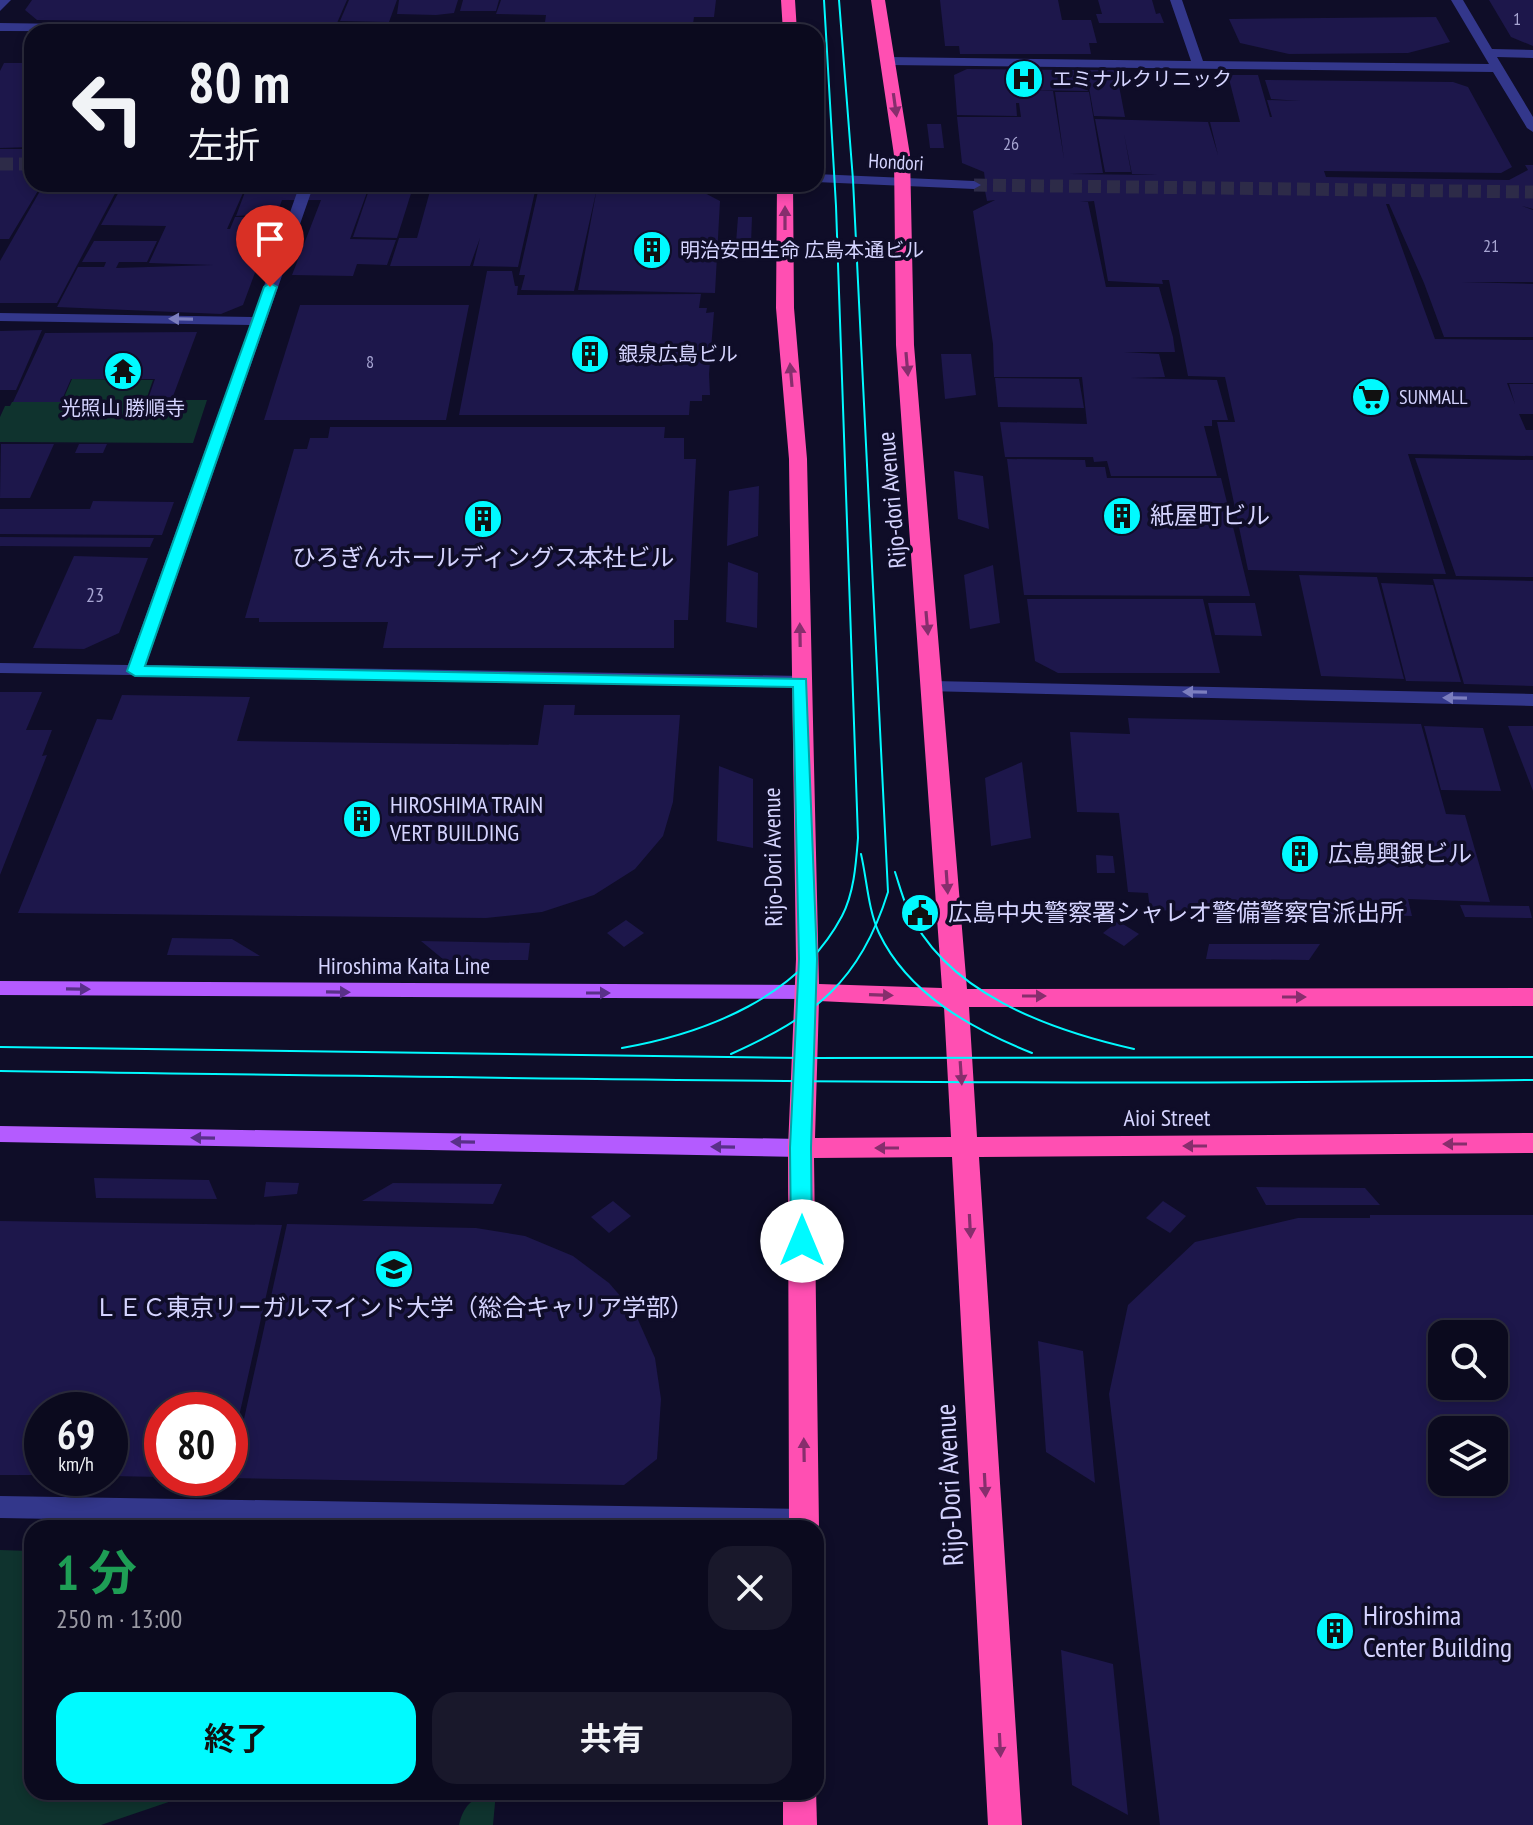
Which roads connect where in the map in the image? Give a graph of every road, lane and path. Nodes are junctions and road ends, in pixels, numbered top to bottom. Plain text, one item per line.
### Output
1 (5, 0) edge
2 (788, 0) edge
3 (878, 0) edge
4 (1176, 0) edge
5 (1457, 0) edge
6 (0, 8) edge
7 (790, 24) edge
8 (0, 27) edge
9 (24, 27) edge
10 (1490, 53) junction
11 (1533, 54) edge
12 (889, 61) junction
13 (1198, 64) junction
14 (1499, 68) junction
15 (1533, 128) edge
16 (824, 178) edge
17 (901, 183) junction
18 (974, 185) tunnel mouth
19 (304, 192) edge
20 (785, 192) edge
21 (0, 317) edge
22 (259, 321) junction
23 (0, 668) edge
24 (135, 671) junction
25 (801, 682) junction
26 (932, 687) junction
27 (1533, 700) edge
28 (0, 988) edge
29 (807, 992) junction
30 (1533, 997) edge
31 (956, 998) junction
32 (0, 1134) edge
33 (1533, 1143) edge
34 (801, 1148) junction
35 (965, 1148) junction
36 (0, 1507) edge
37 (615, 1520) edge
38 (804, 1520) edge
39 (800, 1800) edge
40 (800, 1825) edge
41 (1005, 1825) edge

1 - 6 street
2 - 7 highway
3 - 12 highway, Rijo-dori Avenue
4 - 13 street
5 - 10 street
8 - 9 street
10 - 11 street
10 - 14 street
12 - 13 street
12 -> 17 highway, Rijo-dori Avenue
13 - 14 street
14 - 15 street
16 - 17 street, Hondori
17 - 18 street, Hondori
17 -> 26 highway, Rijo-dori Avenue
19 - 22 street
25 -> 20 highway, Rijo-Dori Avenue
22 -> 21 street
22 - 24 street
23 - 24 street
24 - 25 street
25 - 29 highway, Rijo-Dori Avenue
27 -> 26 street
26 -> 31 highway, Rijo-dori Avenue
28 -> 29 main road, Hiroshima Kaita Line
29 -> 31 highway
29 - 34 highway, Rijo-Dori Avenue
31 -> 30 highway
31 -> 35 highway, Rijo-Dori Avenue
34 -> 32 main road
33 -> 35 highway, Aioi Street
35 -> 34 highway, Aioi Street
38 -> 34 highway, Rijo-Dori Avenue
35 -> 41 highway, Rijo-Dori Avenue
36 - 37 street
39 - 40 highway

